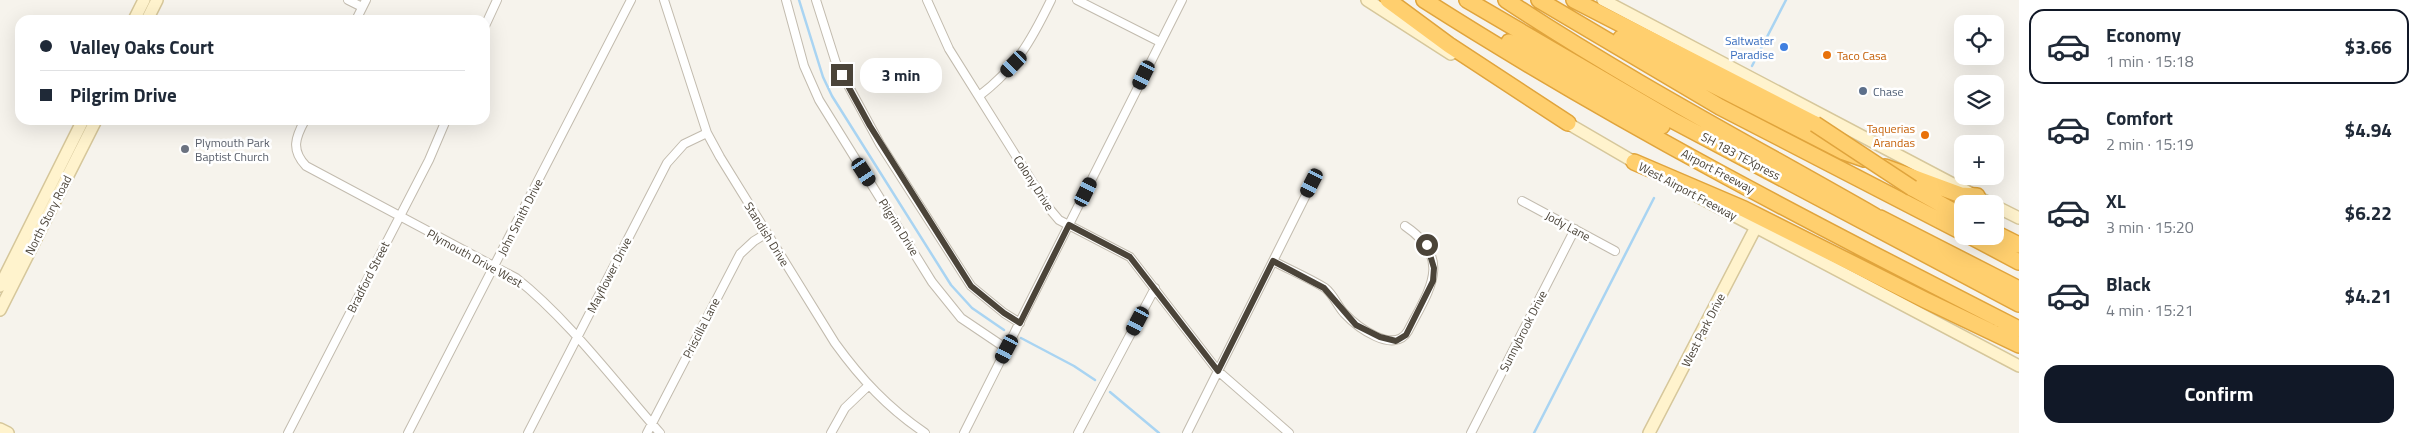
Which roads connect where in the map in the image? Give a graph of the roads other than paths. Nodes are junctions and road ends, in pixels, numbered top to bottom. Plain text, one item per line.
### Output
1 (144, 0) edge
2 (157, 0) edge
3 (348, 0) edge
4 (497, 0) edge
5 (631, 0) edge
6 (664, 0) edge
7 (786, 0) edge
8 (816, 0) edge
9 (926, 0) edge
10 (1051, 0) edge
11 (1077, 0) edge
12 (1182, 0) edge
13 (1366, 0) edge
14 (1388, 0) edge
15 (1424, 0) edge
16 (1440, 0) edge
17 (1467, 0) edge
18 (1482, 0) edge
19 (1506, 0) edge
20 (1574, 0) edge
21 (1603, 0) edge
22 (364, 4) edge
23 (1546, 4) edge
24 (136, 15) edge
25 (150, 15) edge
26 (490, 15) edge
27 (1160, 42) junction
28 (979, 96) junction
29 (1568, 123) junction
30 (82, 125) edge
31 (92, 125) edge
32 (303, 125) edge
33 (444, 125) edge
34 (707, 133) junction
35 (76, 146) junction
36 (1634, 162) junction
37 (1312, 183) dead end
38 (1961, 195) edge
39 (1974, 195) edge
40 (1522, 201) dead end
41 (2004, 210) edge
42 (1954, 212) edge
43 (1875, 216) junction
44 (400, 217) junction
45 (2019, 218) edge
46 (1069, 225) junction
47 (1405, 226) dead end
48 (1756, 227) junction
49 (1954, 228) edge
50 (1575, 229) junction
51 (767, 233) junction
52 (2004, 238) edge
53 (1987, 245) edge
54 (2019, 246) edge
55 (1615, 250) dead end
56 (1273, 261) junction
57 (2019, 262) edge
58 (495, 266) junction
59 (1959, 273) junction
60 (0, 286) edge
61 (1155, 288) junction
62 (2019, 289) edge
63 (2019, 304) edge
64 (0, 310) edge
65 (1020, 323) junction
66 (2019, 329) edge
67 (576, 338) junction
68 (2019, 345) edge
69 (1980, 346) junction
70 (1007, 349) junction
71 (2019, 361) edge
72 (2019, 366) edge
73 (1218, 371) junction
74 (868, 386) junction
75 (652, 423) junction
76 (0, 429) edge
77 (8, 433) edge
78 (288, 433) edge
79 (408, 433) edge
80 (528, 433) edge
81 (647, 433) edge
82 (660, 433) edge
83 (830, 433) edge
84 (925, 433) edge
85 (964, 433) edge
86 (1078, 433) edge
87 (1187, 433) edge
88 (1289, 433) edge
89 (1471, 433) edge
90 (1649, 433) edge

1 - 24 main road
2 - 25 main road
3 - 22 street
4 - 26 street
5 - 58 street, John Smith Drive
6 - 34 street, Standish Drive
7 - 70 street, Pilgrim Drive
8 - 65 street
9 - 28 street, Colony Drive
10 - 28 street
11 - 27 street
12 - 27 street
13 - 29 main road, West Airport Freeway
14 - 29 highway
15 - 66 highway, Airport Freeway
16 - 59 highway
17 - 59 highway, SH 183 TEXpress
18 - 43 highway, SH 183 TEXpress
19 - 43 highway
20 - 42 highway, bridge
21 - 39 main road
23 - 38 highway
23 - 49 highway
27 - 46 street
28 - 46 street, Colony Drive
29 - 36 main road, West Airport Freeway
30 - 35 main road, North Story Road
31 - 35 main road, North Story Road
32 - 44 street, Plymouth Drive West
33 - 44 street, Bradford Street
34 - 51 street, Standish Drive
34 - 67 street, Mayflower Drive
35 - 60 main road, North Story Road
35 - 64 main road, North Story Road
36 - 48 main road, West Airport Freeway
36 - 68 highway
37 - 56 street
40 - 50 street, Jody Lane
41 - 45 main road
43 - 62 highway, SH 183 TEXpress
44 - 58 street, Plymouth Drive West
44 - 78 street, Bradford Street
46 - 61 street, Colony Drive
46 - 65 street
47 - 56 street
48 - 69 main road, West Airport Freeway
48 - 90 main road, West Park Drive
50 - 55 street, Jody Lane
50 - 89 street, Sunnybrook Drive
51 - 74 street, Standish Drive
51 - 75 street, Priscilla Lane
52 - 54 highway
53 - 57 highway
56 - 73 street
58 - 67 street, Plymouth Drive West
58 - 79 street, John Smith Drive
59 - 63 highway, SH 183 TEXpress
61 - 73 street, Colony Drive
61 - 86 street
65 - 70 street
67 - 75 street, Plymouth Drive West
67 - 80 street, Mayflower Drive
69 - 71 main road
69 - 72 main road, West Airport Freeway
70 - 85 street
73 - 87 street
73 - 88 street, Colony Drive
74 - 83 street
74 - 84 street, Standish Drive
75 - 81 street, Priscilla Lane
75 - 82 street, Plymouth Drive West
76 - 77 main road

